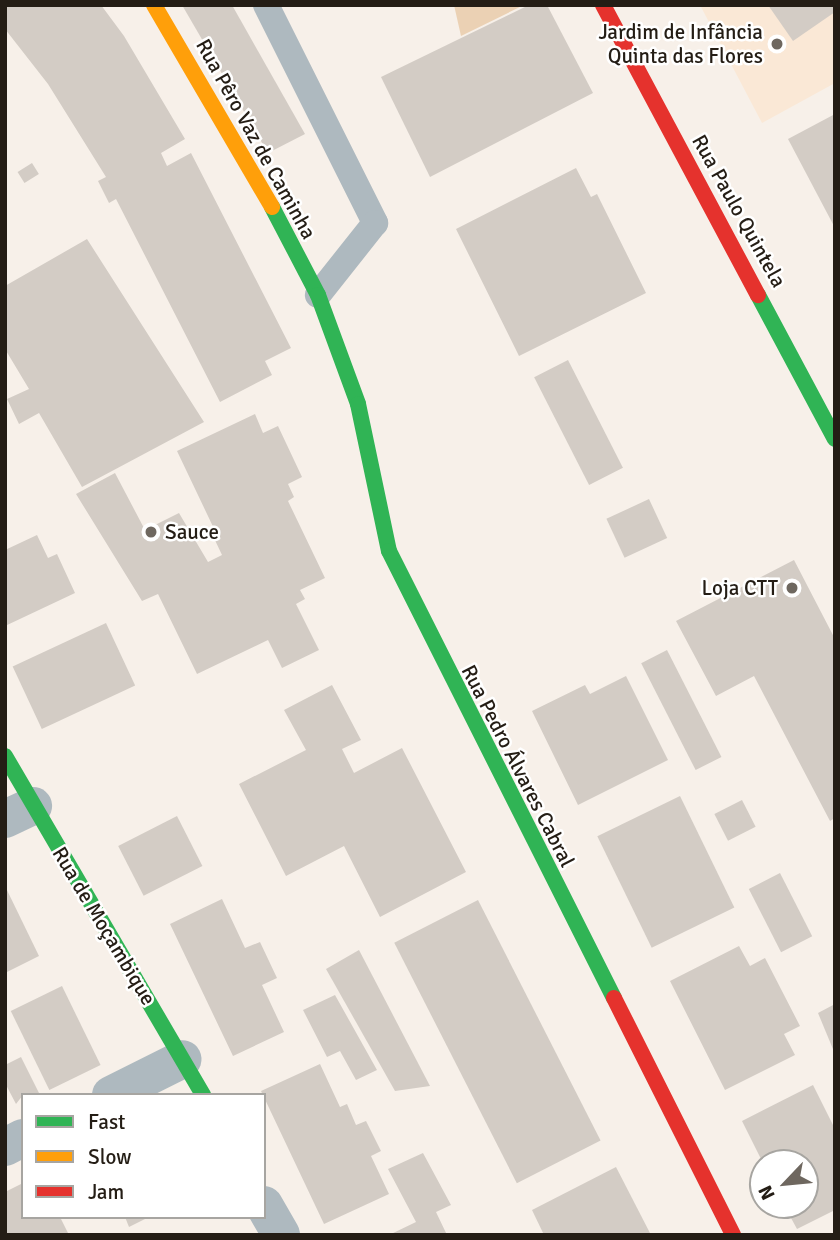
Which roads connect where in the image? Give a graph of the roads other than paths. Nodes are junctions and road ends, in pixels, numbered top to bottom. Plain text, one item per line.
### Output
1 (154, 5) edge
2 (266, 5) edge
3 (603, 5) edge
4 (318, 295) junction
5 (835, 439) edge
6 (5, 756) edge
7 (19, 813) edge
8 (183, 1059) junction
9 (115, 1093) edge
10 (202, 1093) edge
11 (21, 1139) edge
12 (5, 1147) edge
13 (266, 1209) edge
14 (281, 1235) edge
15 (733, 1235) edge

1 - 4 street, Rua Pêro Vaz de Caminha
2 - 4 lane
3 - 5 street, Rua Paulo Quintela
4 - 15 street, Rua Pedro Álvares Cabral
6 - 7 street, Rua de Moçambique
7 - 8 street, Rua de Moçambique
8 - 9 street
8 - 10 street, Rua de Moçambique
11 - 12 street
13 - 14 street

